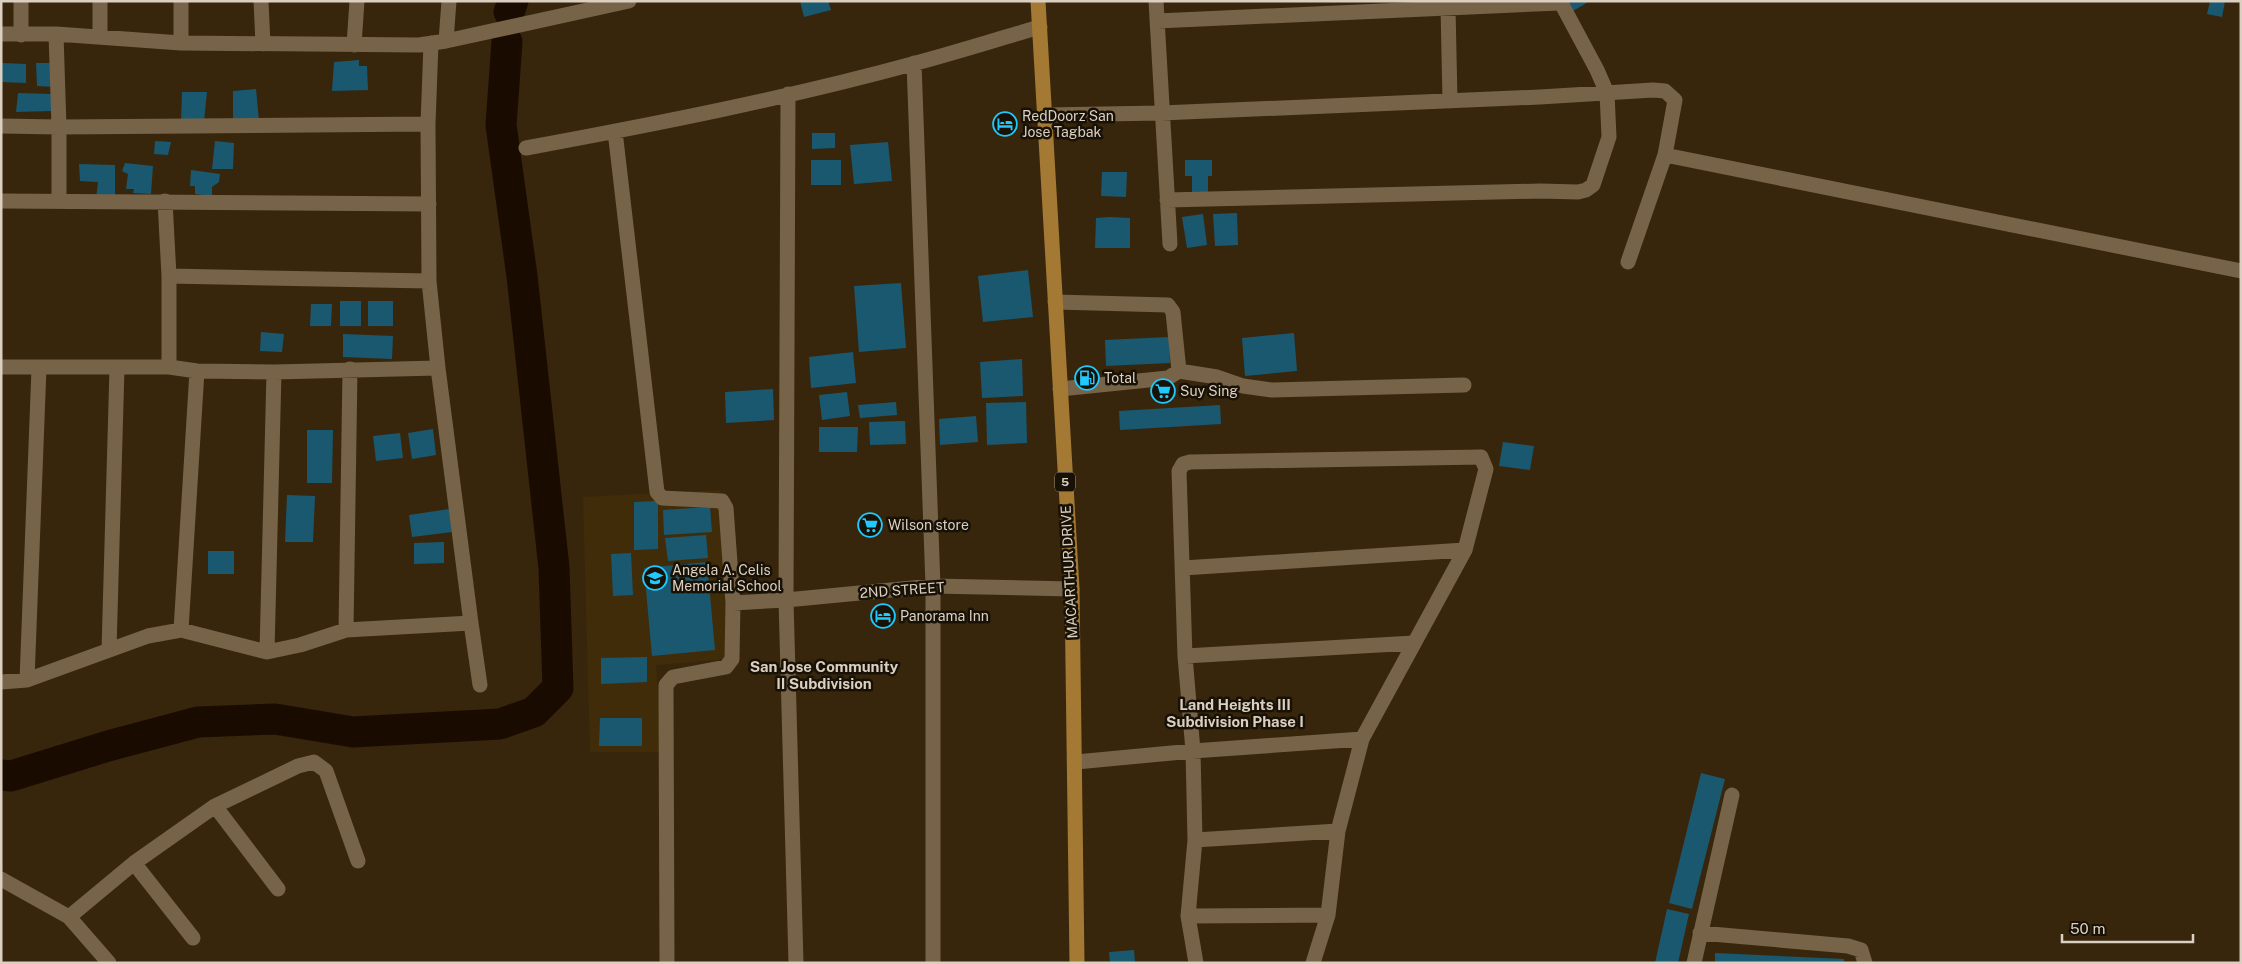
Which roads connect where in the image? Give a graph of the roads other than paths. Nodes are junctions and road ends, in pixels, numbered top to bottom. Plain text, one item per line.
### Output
1 (21, 1) edge
2 (100, 1) edge
3 (181, 1) edge
4 (262, 1) edge
5 (357, 1) edge
6 (449, 1) edge
7 (629, 1) edge
8 (1038, 1) edge
9 (1156, 1) edge
10 (1560, 2) edge
11 (1448, 8) junction
12 (1157, 21) junction
13 (1040, 27) junction
14 (1, 34) edge
15 (21, 34) junction
16 (56, 34) junction
17 (100, 36) junction
18 (446, 41) junction
19 (181, 43) junction
20 (431, 43) junction
21 (263, 44) junction
22 (354, 45) junction
23 (914, 63) junction
24 (1607, 93) junction
25 (788, 94) junction
26 (1450, 101) junction
27 (1162, 113) junction
28 (1046, 115) junction
29 (428, 124) junction
30 (1, 126) edge
31 (59, 128) junction
32 (615, 131) junction
33 (526, 148) dead end
34 (1665, 155) junction
35 (1167, 200) junction
36 (1, 201) edge
37 (59, 201) junction
38 (165, 201) junction
39 (429, 204) junction
40 (1170, 244) dead end
41 (1628, 262) dead end
42 (2241, 271) edge
43 (169, 276) junction
44 (429, 281) junction
45 (1055, 302) junction
46 (1, 367) edge
47 (169, 367) junction
48 (39, 368) junction
49 (116, 368) junction
50 (438, 368) junction
51 (350, 369) junction
52 (197, 371) junction
53 (1180, 371) junction
54 (274, 372) junction
55 (1464, 385) dead end
56 (1060, 388) junction
57 (1465, 550) junction
58 (1183, 568) junction
59 (933, 586) junction
60 (1072, 589) junction
61 (786, 600) junction
62 (733, 603) junction
63 (470, 623) junction
64 (181, 630) junction
65 (346, 630) junction
66 (1414, 643) junction
67 (109, 650) junction
68 (267, 652) junction
69 (1185, 656) junction
70 (27, 680) junction
71 (1, 682) edge
72 (480, 685) dead end
73 (1362, 739) junction
74 (1193, 750) junction
75 (1076, 762) junction
76 (1732, 795) dead end
77 (215, 806) junction
78 (1338, 831) junction
79 (1195, 840) junction
80 (358, 861) dead end
81 (134, 863) junction
82 (1, 879) edge
83 (278, 889) dead end
84 (1328, 915) junction
85 (69, 916) junction
86 (1188, 916) junction
87 (1700, 933) junction
88 (192, 938) dead end
89 (109, 963) edge
90 (666, 963) edge
91 (796, 963) edge
92 (933, 963) edge
93 (1077, 963) edge
94 (1196, 963) edge
95 (1313, 963) edge
96 (1694, 963) edge
97 (1865, 963) edge

1 - 15 street
2 - 17 street
3 - 19 street
4 - 21 street
5 - 22 street
6 - 18 street
7 - 18 street
8 - 13 main road, MACARTHUR DRIVE / 5
9 - 12 street
10 - 11 street
10 - 24 street
11 - 12 street
11 - 26 street
12 - 27 street
13 - 23 street
13 - 28 main road, MACARTHUR DRIVE / 5
14 - 15 street
15 - 16 street
16 - 17 street
16 - 31 street
17 - 19 street
18 - 20 street
19 - 21 street
20 - 22 street
20 - 29 street
21 - 22 street
23 - 25 street
23 - 59 street
24 - 26 street
24 - 34 street
24 - 35 street
25 - 32 street
25 - 61 street
26 - 27 street
27 - 28 street
27 - 35 street
28 - 45 main road, MACARTHUR DRIVE / 5
29 - 31 street
29 - 39 street
30 - 31 street
31 - 37 street
32 - 33 street
32 - 62 street
34 - 41 street
34 - 42 street
35 - 40 street
36 - 37 street
37 - 38 street
38 - 39 street
38 - 43 street
39 - 44 street
43 - 44 street
43 - 47 street
44 - 50 street
45 - 53 street
45 - 56 main road, MACARTHUR DRIVE / 5
46 - 48 street
47 - 49 street
47 - 52 street
48 - 49 street
48 - 70 street
49 - 67 street
50 - 51 street
50 - 63 street
51 - 54 street
51 - 65 street
52 - 54 street
52 - 64 street
53 - 55 street
53 - 56 street
54 - 68 street
56 - 60 main road, MACARTHUR DRIVE / 5
57 - 58 street
57 - 58 street
57 - 66 street
58 - 69 street
59 - 60 street, 2ND STREET
59 - 61 street, 2ND STREET
59 - 92 street
60 - 75 main road, MACARTHUR DRIVE / 5
61 - 62 street, 2ND STREET
61 - 91 street
62 - 90 street
63 - 65 street
63 - 72 street
64 - 67 street
64 - 68 street
65 - 68 street
66 - 69 street
66 - 73 street
67 - 70 street
69 - 74 street
70 - 71 street
73 - 74 street
73 - 78 street
74 - 75 street
74 - 79 street
75 - 93 main road, MACARTHUR DRIVE / 5
76 - 87 street
77 - 80 street
77 - 81 street
77 - 83 street
78 - 79 street
78 - 84 street
79 - 86 street
81 - 85 street
81 - 88 street
82 - 85 street
84 - 86 street
84 - 95 street
85 - 89 street
86 - 94 street
87 - 96 street
87 - 97 street

